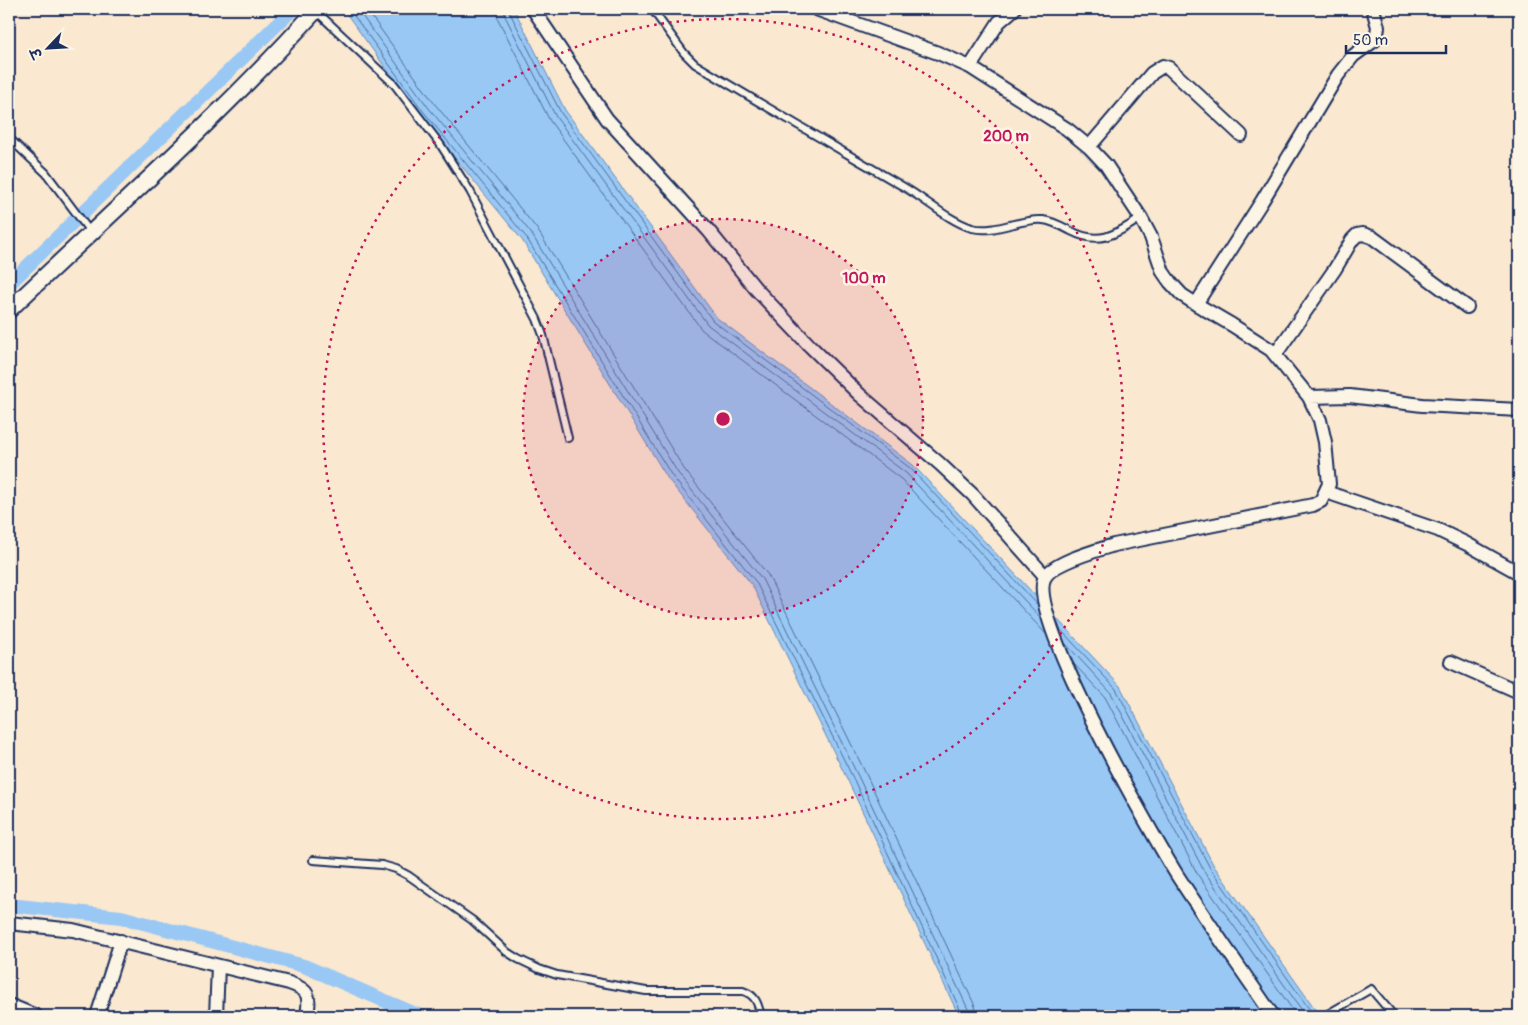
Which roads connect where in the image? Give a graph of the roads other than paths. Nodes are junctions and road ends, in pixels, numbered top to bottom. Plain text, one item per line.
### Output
1 (533, 9) edge
2 (652, 9) edge
3 (816, 9) edge
4 (1014, 9) edge
5 (1373, 9) edge
6 (316, 10) edge
7 (835, 12) edge
8 (970, 68) junction
9 (1240, 135) dead end
10 (9, 138) edge
11 (1089, 147) junction
12 (1141, 218) junction
13 (87, 228) junction
14 (1196, 304) junction
15 (1467, 307) dead end
16 (9, 310) edge
17 (1275, 355) junction
18 (1309, 397) junction
19 (1519, 410) edge
20 (568, 438) dead end
21 (1326, 492) junction
22 (1519, 573) edge
23 (1045, 576) junction
24 (1451, 662) dead end
25 (1519, 692) edge
26 (313, 860) dead end
27 (9, 924) edge
28 (120, 941) junction
29 (218, 966) junction
30 (9, 1005) edge
31 (36, 1016) edge
32 (97, 1016) edge
33 (216, 1016) edge
34 (307, 1016) edge
35 (761, 1016) edge
36 (1273, 1016) edge
37 (1324, 1016) edge
38 (1394, 1016) edge

1 - 23 street
2 - 12 lane
3 - 7 street
4 - 8 street
5 - 14 street
6 - 13 street
6 - 20 lane
7 - 8 street
8 - 11 street
9 - 11 street
10 - 13 lane
11 - 12 street
12 - 14 street
13 - 16 street
14 - 17 street
15 - 17 street
17 - 18 street
18 - 19 street
18 - 21 street
21 - 22 street
21 - 23 street
23 - 36 street
24 - 25 street
26 - 35 lane
27 - 28 street
28 - 29 street
28 - 32 street
29 - 33 street
29 - 34 street
30 - 31 street
37 - 38 lane

